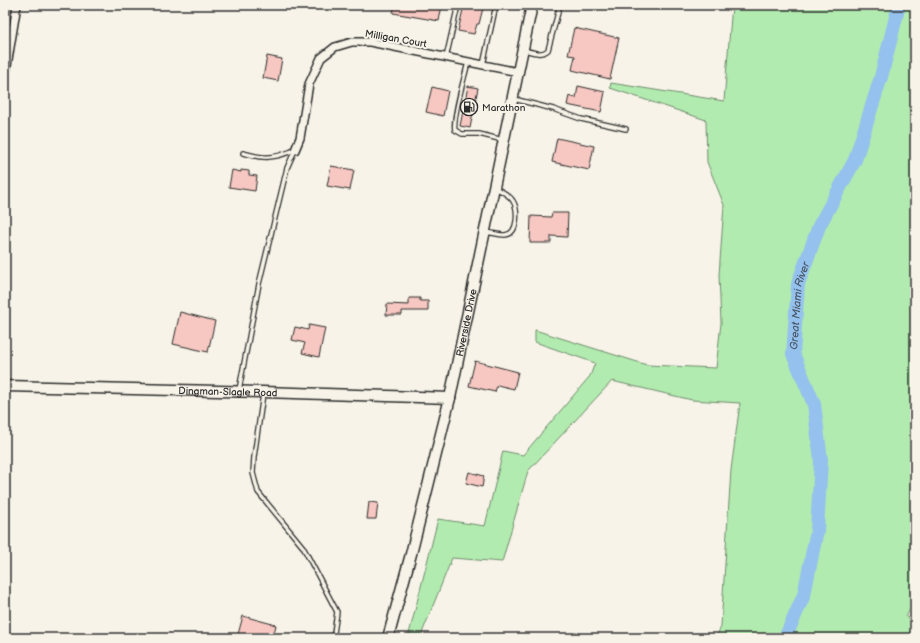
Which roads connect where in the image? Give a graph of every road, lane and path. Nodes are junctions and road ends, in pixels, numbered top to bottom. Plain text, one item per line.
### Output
1 (17, 5) edge
2 (458, 5) edge
3 (496, 5) edge
4 (532, 5) edge
5 (560, 5) edge
6 (523, 50) junction
7 (446, 58) junction
8 (468, 62) junction
9 (483, 65) junction
10 (518, 72) junction
11 (5, 78) edge
12 (512, 99) junction
13 (626, 129) dead end
14 (504, 140) junction
15 (295, 150) junction
16 (243, 153) dead end
17 (494, 188) junction
18 (485, 232) junction
19 (5, 386) edge
20 (239, 391) junction
21 (263, 392) junction
22 (450, 398) junction
23 (331, 638) edge
24 (388, 638) edge

1 - 11 street
2 - 7 lane
3 - 9 lane
4 - 6 main road, Riverside Drive
5 - 6 lane
6 - 10 main road, Riverside Drive
7 - 8 street, Milligan Court
7 - 15 street, Milligan Court
8 - 9 street, Milligan Court
8 - 14 lane
9 - 10 street, Milligan Court
10 - 12 main road, Riverside Drive
12 - 13 lane
12 - 14 main road, Riverside Drive
14 - 17 main road, Riverside Drive
15 - 16 lane
15 - 20 lane
17 - 18 main road, Riverside Drive
17 - 18 lane
18 - 22 main road, Riverside Drive
19 - 20 main road, Dingman-Slagle Road
20 - 21 main road, Dingman-Slagle Road
21 - 22 main road, Dingman-Slagle Road
21 - 23 lane
22 - 24 main road, Riverside Drive

